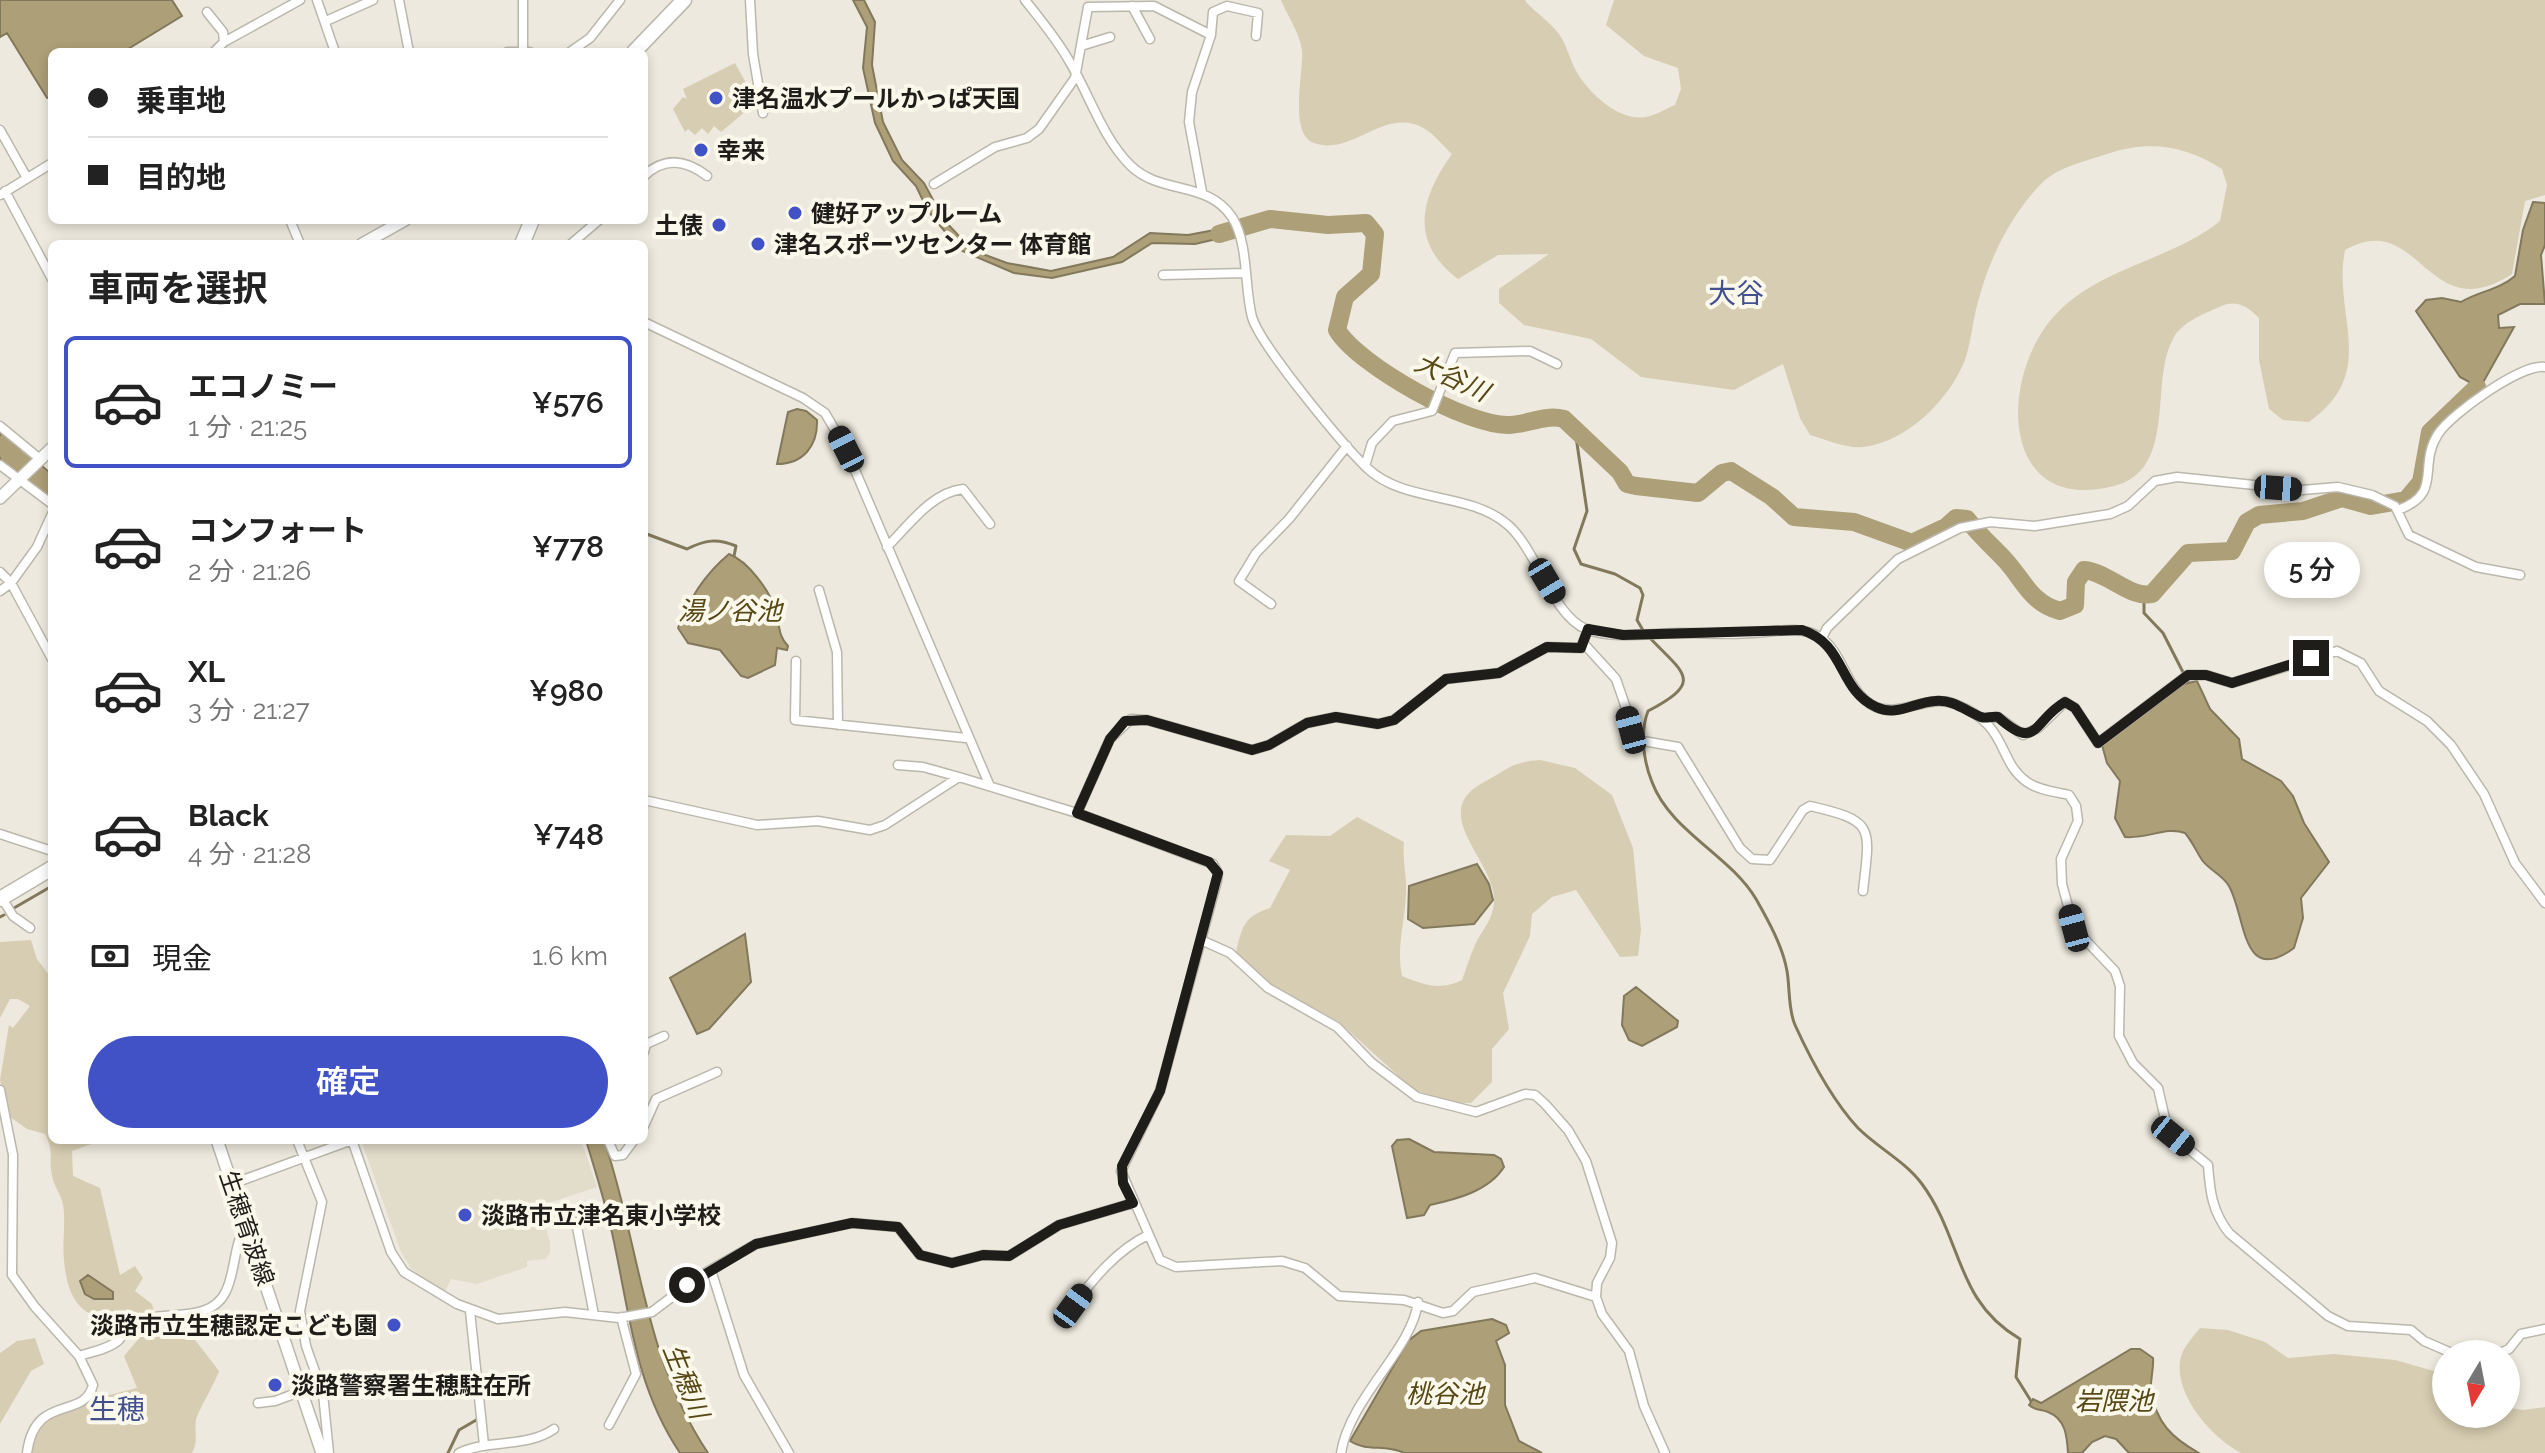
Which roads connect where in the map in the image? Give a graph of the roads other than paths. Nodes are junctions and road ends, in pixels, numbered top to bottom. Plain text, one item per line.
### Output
1 (300, 0) edge
2 (317, 0) edge
3 (373, 0) edge
4 (399, 0) edge
5 (523, 0) edge
6 (620, 0) edge
7 (684, 0) edge
8 (750, 0) edge
9 (1025, 0) edge
10 (1132, 6) junction
11 (207, 12) dead end
12 (326, 21) junction
13 (1211, 35) junction
14 (1256, 36) dead end
15 (1110, 37) dead end
16 (1150, 39) dead end
17 (224, 42) junction
18 (1081, 46) junction
19 (218, 48) edge
20 (334, 48) edge
21 (408, 48) edge
22 (526, 48) edge
23 (576, 48) edge
24 (638, 48) edge
25 (1076, 74) junction
26 (763, 113) dead end
27 (0, 130) edge
28 (48, 165) edge
29 (648, 173) edge
30 (707, 176) dead end
31 (27, 178) junction
32 (934, 184) dead end
33 (1202, 192) junction
34 (3, 193) edge
35 (398, 224) edge
36 (594, 224) edge
37 (369, 240) edge
38 (576, 240) edge
39 (48, 272) edge
40 (1244, 273) junction
41 (1163, 275) dead end
42 (648, 324) edge
43 (1557, 364) dead end
44 (2545, 367) edge
45 (0, 426) edge
46 (1347, 446) junction
47 (48, 451) edge
48 (38, 460) junction
49 (0, 465) edge
50 (1365, 466) junction
51 (21, 478) junction
52 (0, 498) edge
53 (48, 501) edge
54 (2398, 510) junction
55 (48, 523) edge
56 (990, 524) dead end
57 (887, 547) junction
58 (0, 572) edge
59 (2520, 575) dead end
60 (11, 583) junction
61 (819, 590) dead end
62 (0, 591) edge
63 (1271, 604) dead end
64 (1588, 629) junction
65 (1822, 638) junction
66 (1585, 645) junction
67 (48, 652) edge
68 (796, 661) dead end
69 (1984, 719) junction
70 (838, 725) junction
71 (966, 738) junction
72 (898, 765) dead end
73 (959, 777) junction
74 (989, 784) junction
75 (648, 801) edge
76 (1077, 813) junction
77 (0, 834) edge
78 (48, 850) edge
79 (48, 870) edge
80 (1863, 891) dead end
81 (1, 899) edge
82 (2545, 903) edge
83 (30, 928) dead end
84 (1201, 940) junction
85 (664, 1036) dead end
86 (648, 1043) edge
87 (717, 1072) dead end
88 (0, 1090) edge
89 (648, 1117) edge
90 (218, 1144) edge
91 (299, 1144) edge
92 (339, 1144) edge
93 (353, 1144) edge
94 (610, 1144) edge
95 (631, 1144) edge
96 (305, 1155) junction
97 (232, 1184) junction
98 (1133, 1203) junction
99 (576, 1222) dead end
100 (246, 1226) junction
101 (1148, 1235) junction
102 (711, 1270) junction
103 (1596, 1297) junction
104 (1418, 1302) junction
105 (1073, 1306) dead end
106 (470, 1311) junction
107 (594, 1315) junction
108 (624, 1317) junction
109 (2545, 1329) edge
110 (2516, 1340) edge
111 (2432, 1344) edge
112 (79, 1356) junction
113 (302, 1391) junction
114 (258, 1403) dead end
115 (609, 1425) dead end
116 (554, 1429) dead end
117 (484, 1445) junction
118 (27, 1453) edge
119 (322, 1453) edge
120 (329, 1453) edge
121 (459, 1453) edge
122 (789, 1453) edge
123 (1341, 1453) edge
124 (1665, 1453) edge

1 - 17 street
2 - 12 street
3 - 12 street
4 - 21 street
5 - 22 street
6 - 23 street
7 - 24 highway
8 - 26 street
9 - 25 street
10 - 13 street
10 - 16 street
10 - 18 street
11 - 17 street
12 - 20 street
13 - 14 street
13 - 33 street
15 - 18 street
17 - 19 street
18 - 25 street
25 - 32 street
25 - 33 street
27 - 31 street
28 - 31 street
29 - 30 street
31 - 34 street
33 - 40 street
34 - 39 street
35 - 37 main road
36 - 38 street
40 - 41 street
40 - 46 street
42 - 57 street
43 - 50 street
44 - 54 street
45 - 48 street
46 - 50 street
46 - 63 street
47 - 48 main road
48 - 51 main road
49 - 51 street
50 - 64 street
51 - 52 main road
51 - 53 street
54 - 59 street
54 - 65 street
55 - 60 street
56 - 57 street
57 - 71 street
58 - 60 street
60 - 62 street
60 - 67 street
61 - 70 street
64 - 65 street
64 - 66 street
65 - 69 street
66 - 76 street
66 - 80 street
68 - 70 street
69 - 82 street
69 - 111 street
70 - 71 street
71 - 74 street
72 - 73 street
73 - 74 street
73 - 75 street
74 - 76 street
76 - 84 street
77 - 78 street
79 - 81 highway
81 - 83 street
84 - 98 street
84 - 103 street
85 - 86 street
87 - 89 street
88 - 112 street
90 - 97 main road, 生穂育波線
91 - 96 street
92 - 96 street
93 - 106 street
94 - 95 street
96 - 97 street
96 - 120 street
97 - 100 main road, 生穂育波線
98 - 101 street
98 - 102 street
99 - 107 street
100 - 112 street
100 - 113 main road, 生穂育波線
101 - 104 street
101 - 105 street
102 - 108 street
102 - 122 street
103 - 104 street
103 - 124 street
104 - 123 street
106 - 107 street
106 - 117 street
107 - 108 street
108 - 115 street
109 - 110 street
112 - 118 street
113 - 114 street
113 - 119 main road, 生穂育波線
116 - 117 street
117 - 121 street

